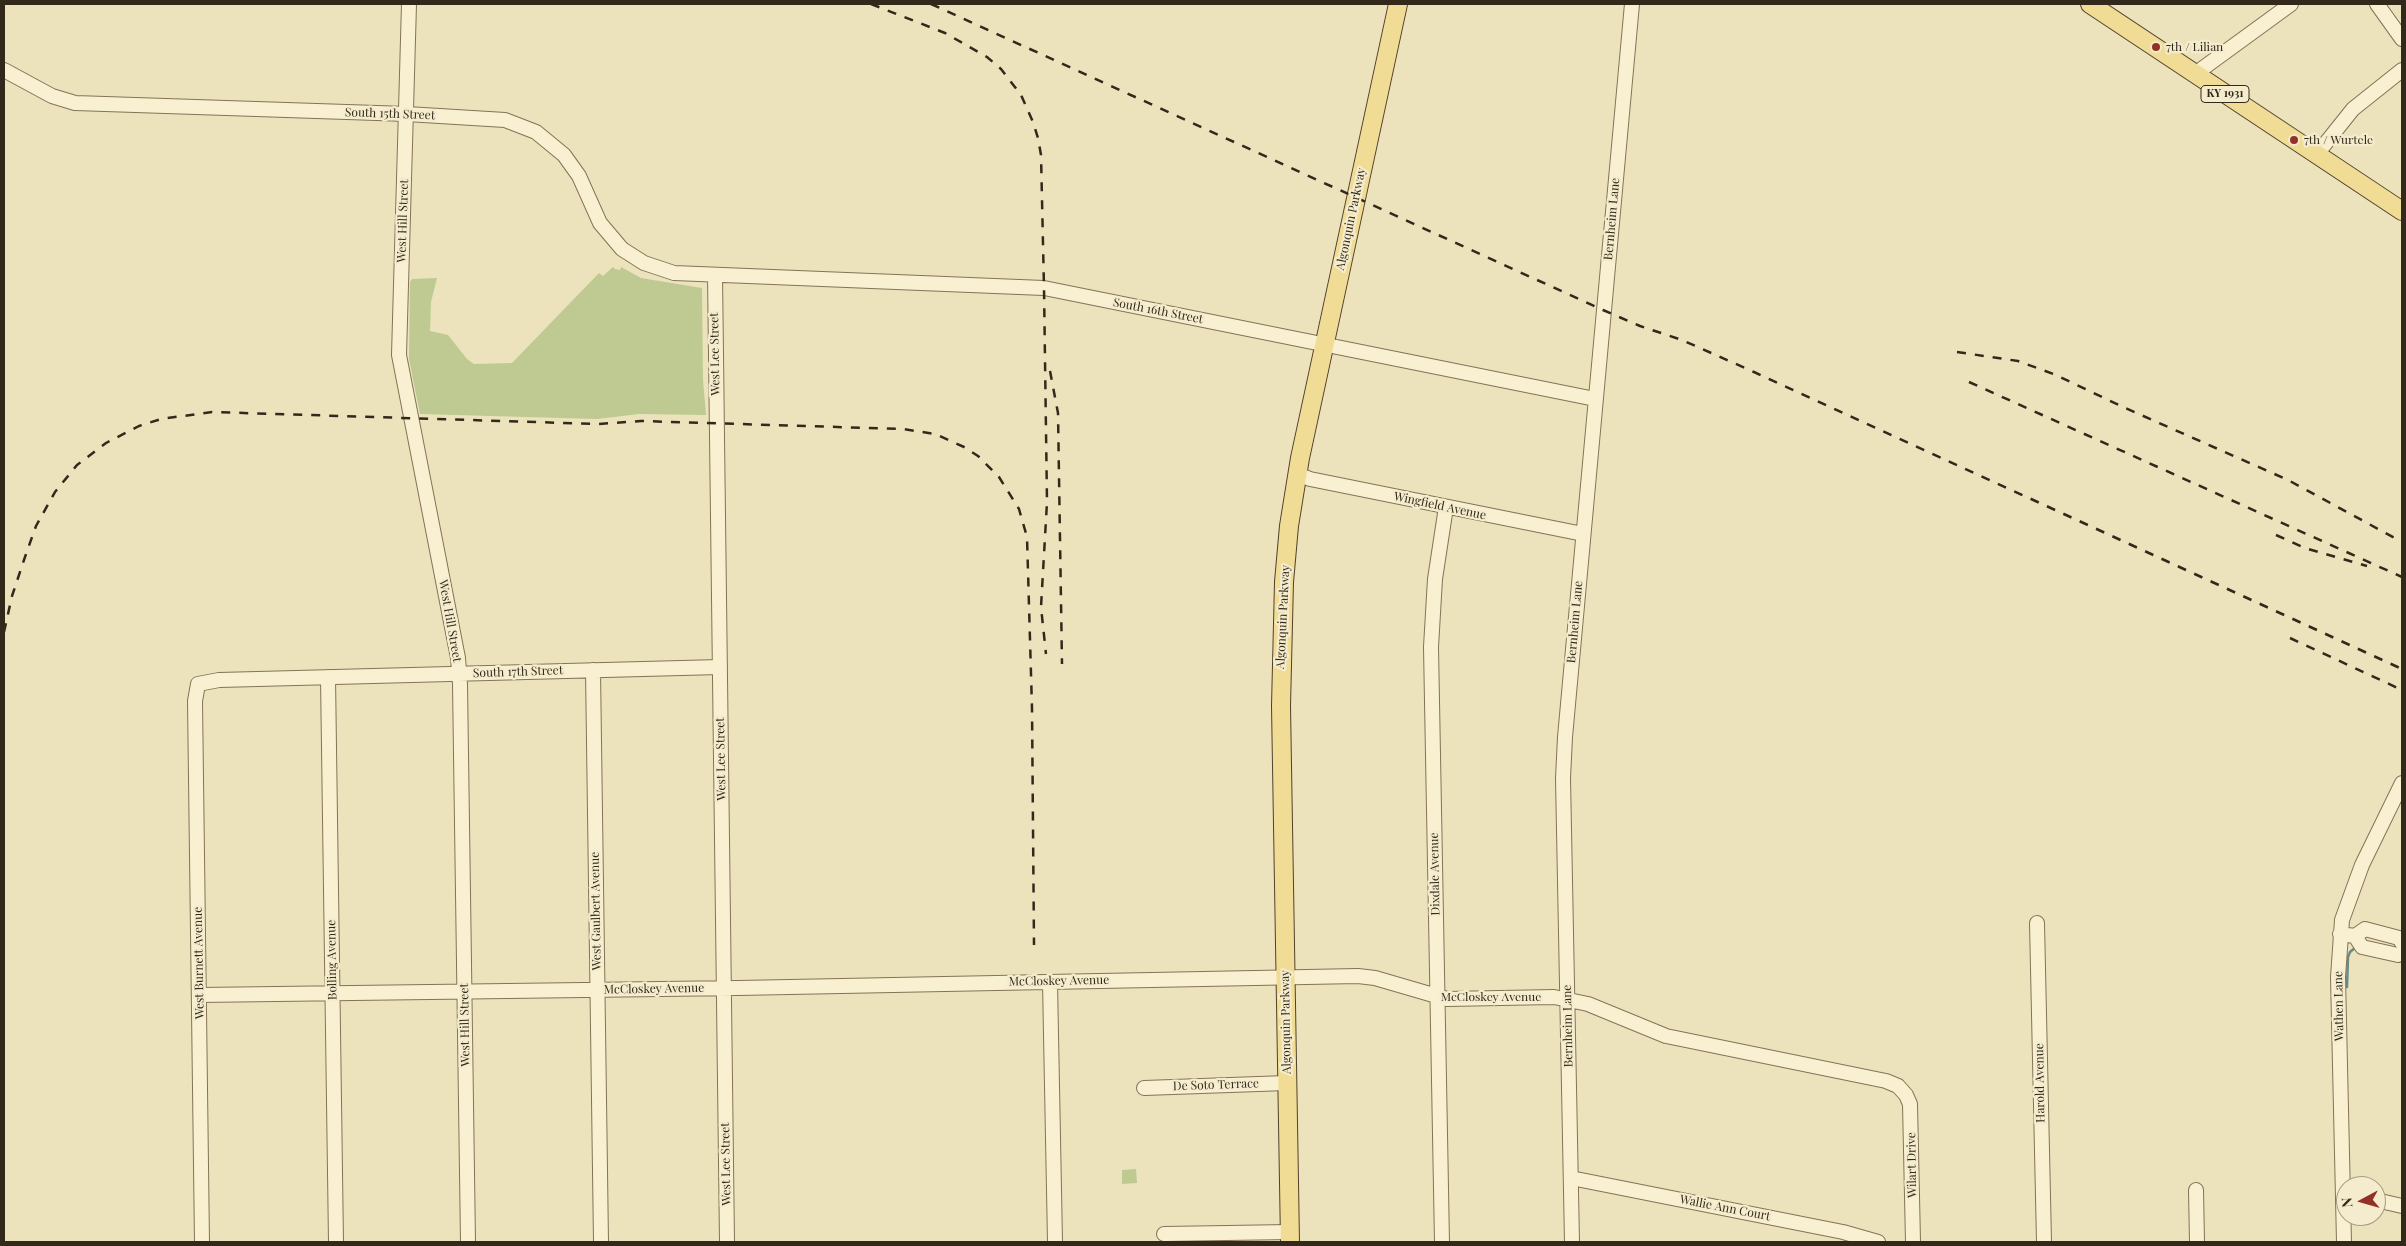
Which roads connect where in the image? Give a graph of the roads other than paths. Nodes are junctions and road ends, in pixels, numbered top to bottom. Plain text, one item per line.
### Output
1 (409, 4) edge
2 (1398, 4) edge
3 (1632, 4) edge
4 (2290, 4) edge
5 (2377, 4) edge
6 (2095, 5) edge
7 (2402, 39) edge
8 (4, 70) edge
9 (2402, 70) edge
10 (2196, 74) junction
11 (406, 114) junction
12 (2316, 154) junction
13 (2402, 211) edge
14 (715, 275) junction
15 (1324, 345) junction
16 (1595, 399) junction
17 (1297, 474) junction
18 (1446, 507) junction
19 (1583, 534) junction
20 (720, 667) junction
21 (593, 670) junction
22 (459, 673) junction
23 (328, 677) junction
24 (198, 684) joint
25 (2402, 783) edge
26 (2037, 923) dead end
27 (2340, 934) junction
28 (2355, 936) junction
29 (2402, 943) edge
30 (2402, 953) edge
31 (1285, 978) junction
32 (1050, 982) junction
33 (724, 988) junction
34 (598, 990) junction
35 (465, 991) junction
36 (332, 993) junction
37 (199, 995) junction
38 (1438, 997) junction
39 (1568, 999) junction
40 (1287, 1082) junction
41 (1144, 1088) dead end
42 (1902, 1090) joint
43 (2344, 1176) edge
44 (1571, 1178) junction
45 (2196, 1190) dead end
46 (2386, 1202) edge
47 (2402, 1206) edge
48 (2344, 1226) edge
49 (1164, 1234) dead end
50 (1290, 1237) edge
51 (202, 1242) edge
52 (336, 1242) edge
53 (468, 1242) edge
54 (601, 1242) edge
55 (727, 1242) edge
56 (1055, 1242) edge
57 (1442, 1242) edge
58 (1572, 1242) edge
59 (1878, 1242) edge
60 (1913, 1242) edge
61 (2044, 1242) edge
62 (2197, 1242) edge
63 (2344, 1242) edge

1 - 11 street, West Hill Street
2 - 15 main road, Algonquin Parkway
3 - 16 street, Bernheim Lane
4 - 10 street
5 - 7 street
6 - 10 main road, KY 1931
8 - 11 street, South 15th Street
9 - 12 street
10 - 12 main road, KY 1931
11 - 14 street, South 15th Street
11 - 22 street, West Hill Street
12 - 13 main road, KY 1931
14 - 15 street, South 16th Street
14 - 20 street, West Lee Street
15 - 16 street, South 16th Street
15 - 17 main road, Algonquin Parkway
16 - 19 street, Bernheim Lane
17 - 18 street, Wingfield Avenue
17 - 31 main road, Algonquin Parkway
18 - 19 street, Wingfield Avenue
18 - 38 street, Dixdale Avenue
19 - 39 street, Bernheim Lane
20 - 21 street, South 17th Street
20 - 33 street, West Lee Street
21 - 22 street, South 17th Street
21 - 34 street, West Gaulbert Avenue
22 - 23 street, South 17th Street
22 - 35 street, West Hill Street
23 - 24 street, South 17th Street
23 - 36 street, Bolling Avenue
24 - 37 street, West Burnett Avenue
25 - 27 street, Wathen Lane
26 - 61 street, Harold Avenue
27 - 28 street
27 - 43 street, Wathen Lane
28 - 29 street
28 - 30 street
31 - 32 street, McCloskey Avenue
31 - 38 street, McCloskey Avenue
31 - 40 main road, Algonquin Parkway
32 - 33 street, McCloskey Avenue
32 - 56 street
33 - 34 street, McCloskey Avenue
33 - 55 street, West Lee Street
34 - 35 street, McCloskey Avenue
34 - 54 street, West Gaulbert Avenue
35 - 36 street, McCloskey Avenue
35 - 53 street, West Hill Street
36 - 37 street, McCloskey Avenue
36 - 52 street, Bolling Avenue
37 - 51 street, West Burnett Avenue
38 - 39 street, McCloskey Avenue
38 - 57 street, Dixdale Avenue
39 - 42 street, McCloskey Avenue
39 - 44 street, Bernheim Lane
40 - 41 street, De Soto Terrace
40 - 50 main road, Algonquin Parkway
42 - 60 street, Wilart Drive
44 - 58 street, Bernheim Lane
44 - 59 street, Wallie Ann Court
45 - 62 street
46 - 47 street
48 - 63 street, Wathen Lane
49 - 50 street

